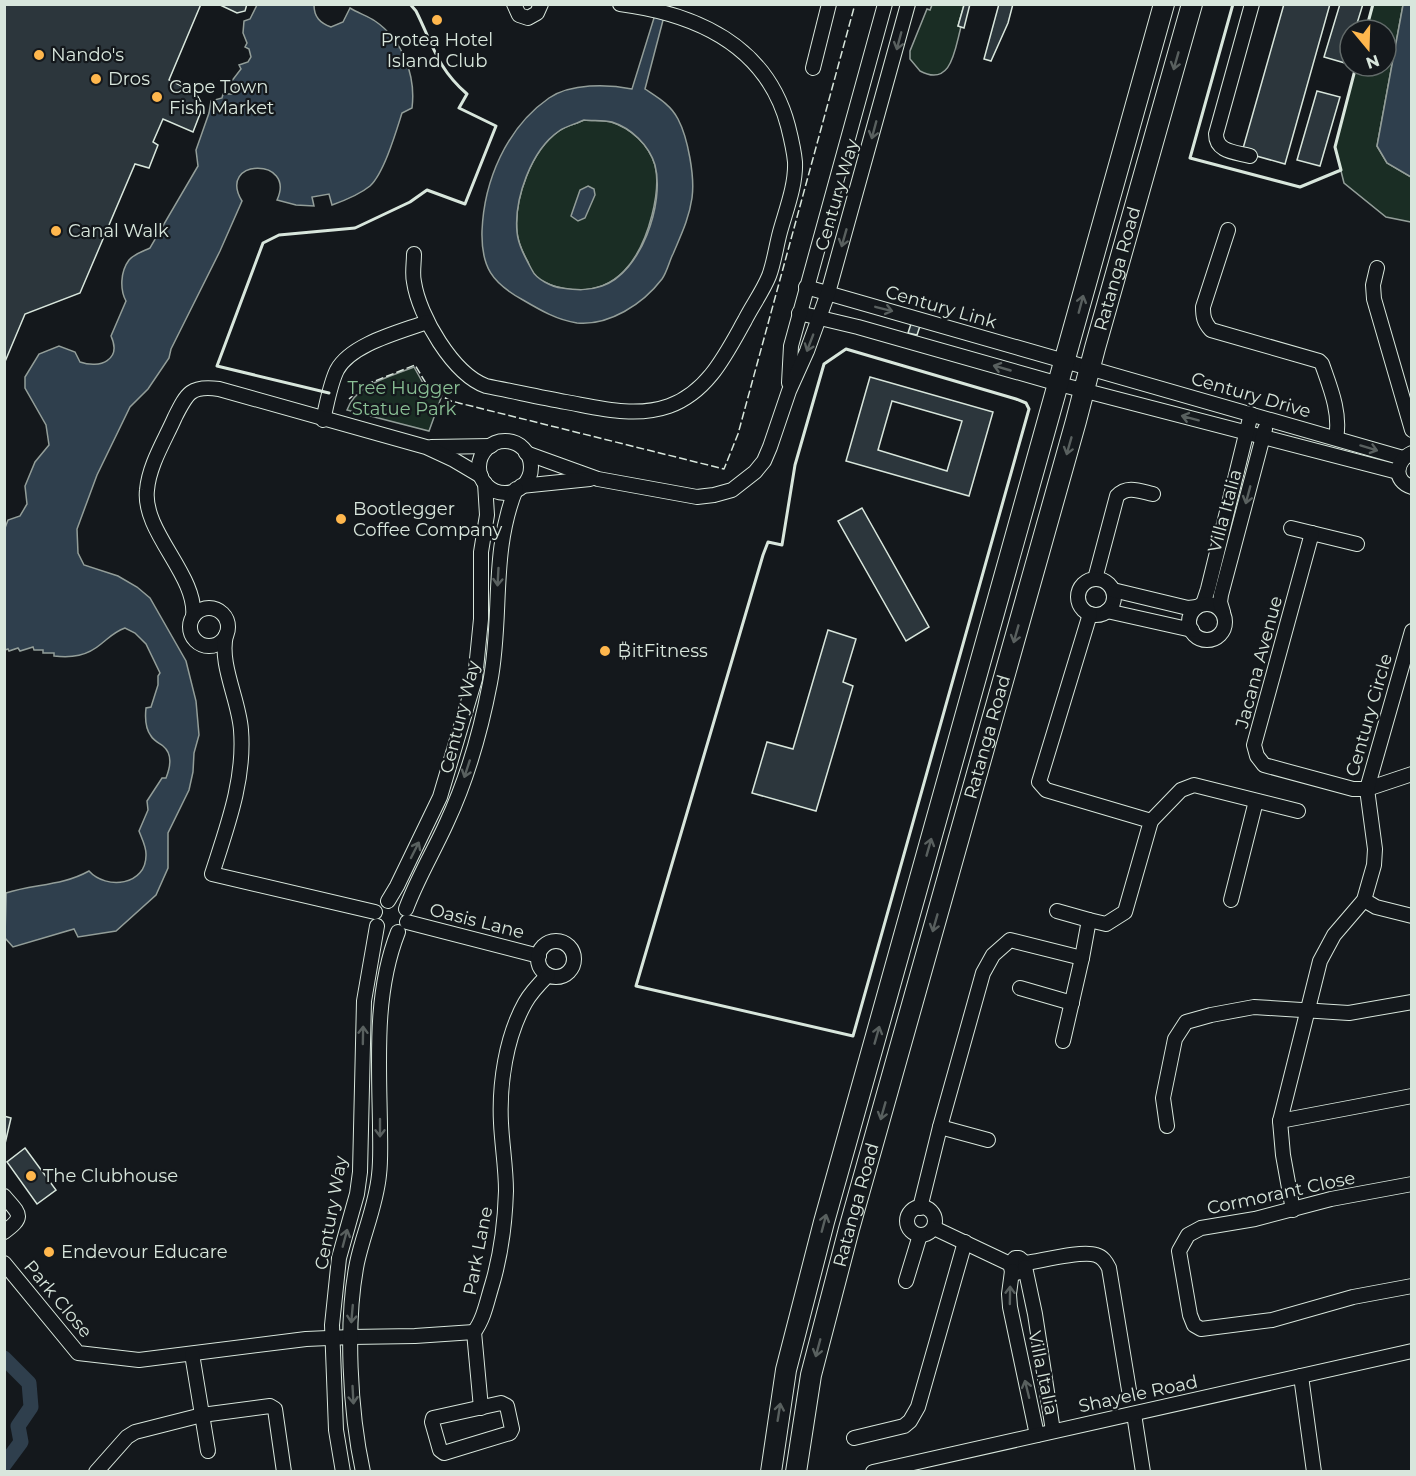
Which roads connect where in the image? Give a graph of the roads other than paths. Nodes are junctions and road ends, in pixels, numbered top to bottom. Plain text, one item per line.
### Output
1 (514, 4) edge
2 (541, 4) edge
3 (620, 4) edge
4 (829, 4) edge
5 (885, 4) edge
6 (908, 4) edge
7 (1164, 4) edge
8 (1192, 4) edge
9 (1252, 4) edge
10 (813, 68) dead end
11 (1250, 156) dead end
12 (1228, 230) dead end
13 (414, 254) dead end
14 (1377, 268) dead end
15 (806, 287) junction
16 (828, 293) junction
17 (800, 313) junction
18 (819, 318) junction
19 (427, 322) junction
20 (1066, 361) junction
21 (1089, 369) junction
22 (1059, 384) junction
23 (1084, 390) junction
24 (789, 391) junction
25 (1251, 414) junction
26 (1268, 419) junction
27 (328, 421) junction
28 (1412, 430) edge
29 (1247, 434) junction
30 (1263, 438) junction
31 (1336, 438) junction
32 (491, 446) junction
33 (426, 447) junction
34 (526, 453) junction
35 (1407, 455) edge
36 (1398, 472) junction
37 (598, 479) junction
38 (483, 480) junction
39 (1412, 487) edge
40 (519, 488) junction
41 (1153, 494) dead end
42 (1291, 528) dead end
43 (1312, 533) junction
44 (1357, 544) dead end
45 (1095, 579) junction
46 (1113, 590) junction
47 (192, 598) junction
48 (1200, 606) junction
49 (212, 609) junction
50 (1107, 611) junction
51 (1223, 612) junction
52 (1090, 614) junction
53 (193, 617) junction
54 (1191, 630) junction
55 (1412, 632) edge
56 (226, 635) junction
57 (207, 646) junction
58 (229, 672) junction
59 (1412, 774) edge
60 (1367, 789) junction
61 (1256, 801) junction
62 (1298, 811) dead end
63 (1151, 821) junction
64 (1231, 900) dead end
65 (1364, 900) junction
66 (387, 901) junction
67 (1057, 911) dead end
68 (1412, 916) edge
69 (376, 919) junction
70 (1089, 920) junction
71 (404, 921) junction
72 (539, 956) junction
73 (1082, 958) junction
74 (548, 975) junction
75 (1020, 988) dead end
76 (1412, 1002) edge
77 (1072, 1003) junction
78 (1307, 1011) junction
79 (1063, 1041) dead end
80 (1412, 1096) edge
81 (1280, 1121) junction
82 (1167, 1126) dead end
83 (940, 1127) junction
84 (988, 1140) dead end
85 (1412, 1184) edge
86 (4, 1196) edge
87 (920, 1208) junction
88 (1293, 1210) junction
89 (934, 1228) junction
90 (4, 1232) edge
91 (920, 1235) junction
92 (964, 1242) junction
93 (4, 1263) edge
94 (1018, 1266) junction
95 (906, 1281) dead end
96 (1412, 1287) edge
97 (474, 1332) junction
98 (332, 1337) junction
99 (351, 1337) junction
100 (1039, 1341) junction
101 (1017, 1344) junction
102 (1412, 1351) edge
103 (192, 1354) junction
104 (1301, 1376) junction
105 (1129, 1390) dead end
106 (481, 1408) junction
107 (1134, 1414) junction
108 (202, 1415) junction
109 (1053, 1431) junction
110 (1037, 1435) junction
111 (854, 1438) dead end
112 (208, 1451) dead end
113 (798, 1470) edge
114 (769, 1471) edge
115 (96, 1472) edge
116 (284, 1472) edge
117 (343, 1472) edge
118 (363, 1472) edge
119 (873, 1472) edge
120 (1143, 1472) edge
121 (1314, 1472) edge

1 - 2 street
3 - 19 street
4 - 10 street
5 - 15 street, Century Way
6 -> 16 street, Century Way
20 -> 7 main road, Ratanga Road
8 -> 21 main road, Ratanga Road
9 - 11 street
12 - 31 street
13 - 19 street
14 - 28 street
15 - 16 street, Century Link
15 - 17 street, Century Way
16 - 18 street, Century Way
16 -> 20 street, Century Link
17 - 18 street
17 - 24 street, Century Way
22 -> 18 street
18 -> 24 street, Century Way
19 - 27 street
20 - 21 street, Century Link
20 - 22 main road, Ratanga Road
21 - 23 main road, Ratanga Road
21 - 25 street, Century Drive
22 - 23 street, Century Drive
114 -> 22 main road, Ratanga Road
29 -> 23 street, Century Drive
23 -> 113 main road, Ratanga Road
24 - 37 street, Century Way
25 - 26 street, Century Drive
25 - 29 street, Villa Italia
26 - 30 street, Villa Italia
26 - 31 street, Century Drive
27 - 33 street
27 - 47 street
29 - 30 street, Century Drive
29 - 48 street, Villa Italia
30 - 36 street, Century Drive
30 -> 51 street, Villa Italia
31 -> 35 street, Century Drive
32 - 33 street
32 - 34 street
32 - 38 street
33 - 38 street
34 - 37 street, Century Way
34 - 40 street
35 - 36 street
36 - 39 street
37 - 40 street, Century Way
38 - 40 street
66 -> 38 street, Century Way
40 -> 71 street, Century Way
41 - 45 street
42 - 43 street
43 - 44 street
43 - 60 street, Jacana Avenue
45 - 46 street
45 - 52 street
46 - 48 street
46 - 50 street
47 - 49 street
47 - 53 street
48 - 51 street
48 - 54 street
49 - 53 street
49 - 56 street
50 - 52 street
50 - 54 street
51 - 54 street
52 - 63 street
53 - 57 street
55 - 60 street, Century Circle
56 - 57 street
56 - 58 street
57 - 58 street
58 - 69 street
59 - 60 street
60 - 65 street, Century Circle
61 - 62 street
61 - 63 street
61 - 64 street
63 - 70 street
65 - 68 street
65 - 78 street
66 - 69 street
66 - 71 street
67 - 70 street
69 - 71 street
98 -> 69 street, Century Way
70 - 73 street
71 - 72 street, Oasis Lane
71 -> 99 street, Century Way
72 - 74 street
72 - 74 street
73 - 77 street
73 - 83 street
74 - 97 street, Park Lane
75 - 77 street
76 - 78 street
77 - 79 street
78 - 81 street
78 - 82 street
80 - 81 street
81 - 88 street
83 - 84 street
83 - 87 street
85 - 88 street, Cormorant Close
86 - 90 street
87 - 89 street
87 - 91 street
88 - 96 street, Cormorant Close
89 - 91 street
89 - 92 street
91 - 95 street
92 - 94 street
92 - 111 street
93 - 103 street, Park Close
94 - 100 street, Villa Italia
101 -> 94 street, Villa Italia
94 - 105 street
97 - 99 street
97 - 106 street
98 - 99 street
98 - 103 street
98 - 117 street, Century Way
99 -> 118 street, Century Way
100 - 101 street
100 - 109 street, Villa Italia
110 -> 101 street, Villa Italia
102 - 104 street, Shayele Road
103 - 108 street
104 - 107 street, Shayele Road
104 - 121 street
106 - 106 street
107 - 109 street, Shayele Road
107 - 120 street
108 - 112 street
108 - 115 street
108 - 116 street
109 - 110 street, Shayele Road
110 - 119 street, Shayele Road
113 - 114 main road

